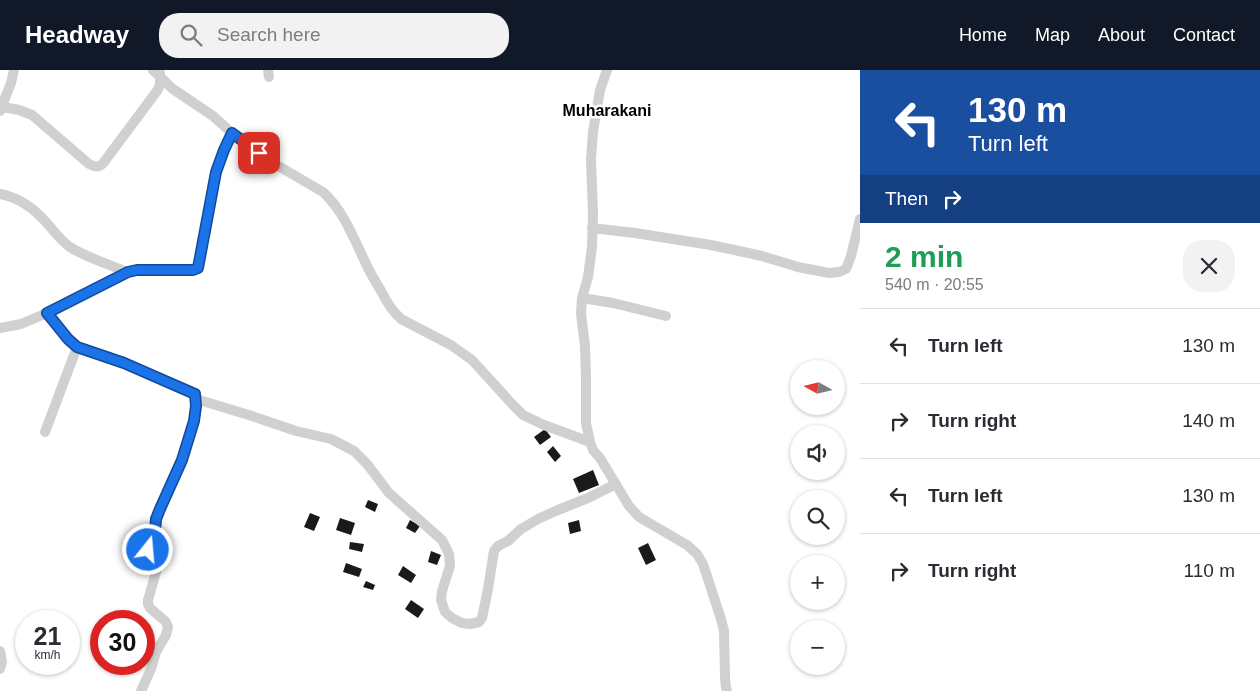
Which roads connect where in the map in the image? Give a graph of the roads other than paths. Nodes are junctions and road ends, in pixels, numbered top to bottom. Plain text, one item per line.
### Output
1 (14, 70) edge
2 (607, 70) edge
3 (158, 72) edge
4 (1, 109) edge
5 (232, 133) junction
6 (0, 194) edge
7 (860, 219) edge
8 (592, 228) junction
9 (128, 272) junction
10 (582, 298) junction
11 (47, 313) junction
12 (666, 316) dead end
13 (0, 328) edge
14 (77, 347) junction
15 (196, 399) junction
16 (45, 432) dead end
17 (590, 442) junction
18 (616, 484) junction
19 (0, 651) edge
20 (0, 670) edge
21 (726, 690) edge
22 (141, 691) edge

1 - 4 street
2 - 8 street
3 - 4 street
3 - 5 street
5 - 9 street
5 - 17 street
6 - 9 street
7 - 8 street
8 - 10 street
9 - 11 street
10 - 12 street
10 - 17 street
11 - 13 street
11 - 14 street
14 - 15 street
14 - 16 street
15 - 18 street
15 - 22 street
17 - 18 street
18 - 21 street
19 - 20 street

